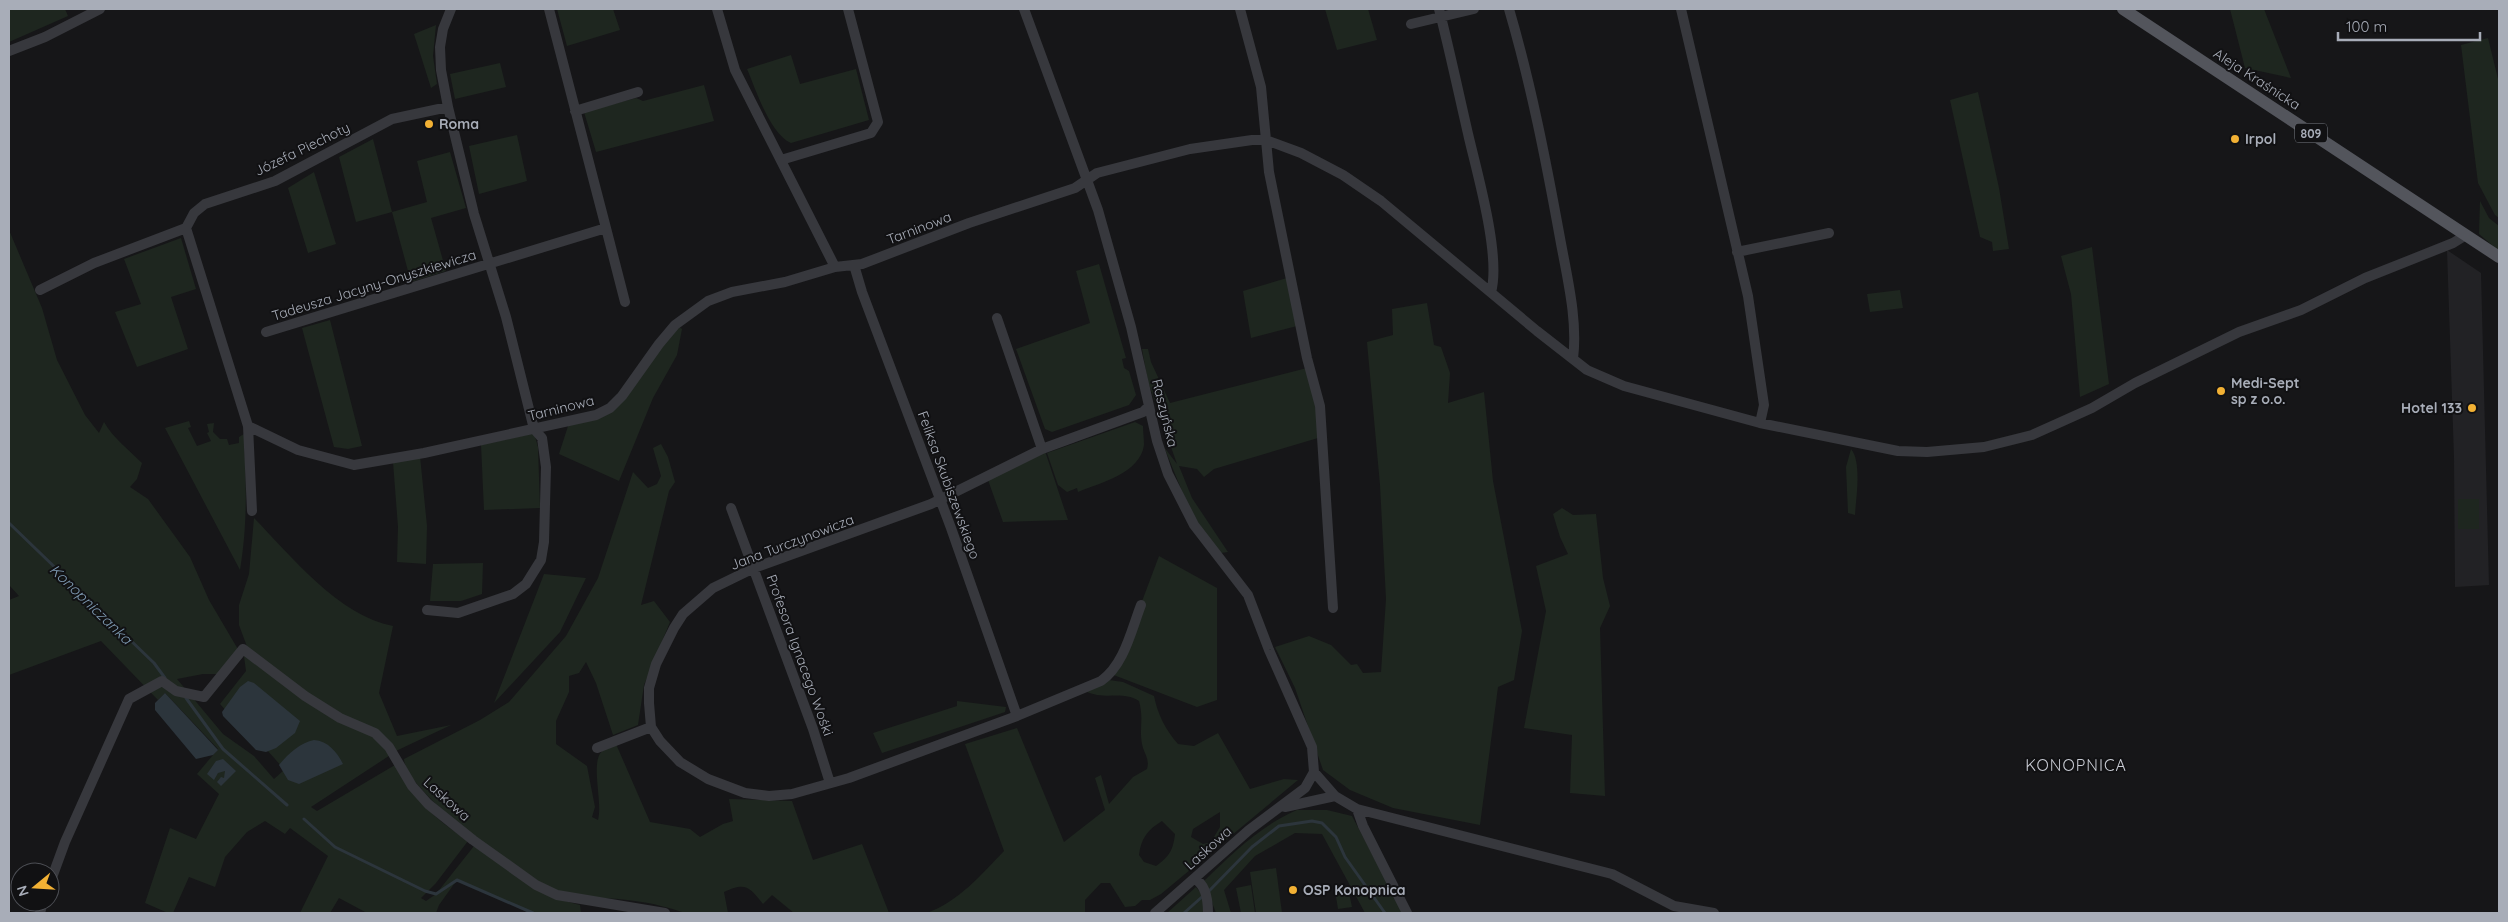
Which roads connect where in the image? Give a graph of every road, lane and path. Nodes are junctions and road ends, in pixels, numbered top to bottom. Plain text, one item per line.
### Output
1 (100, 9) edge
2 (451, 9) edge
3 (549, 9) edge
4 (717, 9) edge
5 (848, 9) edge
6 (1024, 9) edge
7 (1240, 9) edge
8 (1474, 9) edge
9 (1509, 9) edge
10 (1681, 9) edge
11 (2122, 9) edge
12 (1440, 14) edge
13 (1411, 24) dead end
14 (9, 51) edge
15 (638, 92) dead end
16 (448, 107) junction
17 (575, 111) junction
18 (1266, 140) junction
19 (781, 160) junction
20 (1087, 179) junction
21 (186, 228) junction
22 (606, 228) junction
23 (1829, 234) dead end
24 (2466, 235) junction
25 (1737, 252) junction
26 (2499, 257) edge
27 (490, 264) junction
28 (854, 265) junction
29 (835, 267) junction
30 (40, 290) dead end
31 (1491, 292) junction
32 (625, 302) dead end
33 (997, 318) dead end
34 (266, 332) dead end
35 (1573, 359) junction
36 (1148, 406) junction
37 (1760, 423) junction
38 (248, 426) junction
39 (534, 429) junction
40 (1042, 449) junction
41 (941, 500) junction
42 (731, 508) dead end
43 (252, 511) dead end
44 (754, 568) junction
45 (1141, 605) dead end
46 (1333, 608) dead end
47 (427, 610) dead end
48 (1017, 716) junction
49 (651, 727) junction
50 (597, 748) dead end
51 (1314, 772) junction
52 (830, 784) junction
53 (1336, 796) junction
54 (1282, 807) junction
55 (1357, 809) junction
56 (58, 862) edge
57 (1195, 879) junction
58 (665, 913) edge
59 (1155, 913) edge
60 (1208, 913) edge
61 (1407, 913) edge
62 (1714, 913) edge

1 - 14 street
2 - 16 street, Tadeusza Jacyny-Onyszkiewicza
3 - 17 street
4 - 19 street
5 - 19 street
6 - 20 street, Raszyńska
7 - 18 street
8 - 12 street
9 - 35 street
10 - 25 street
11 - 24 main road, Aleja Kraśnicka / 809
12 - 13 street
12 - 31 street
15 - 17 street
16 - 21 street, Józefa Piechoty
16 - 27 street, Tadeusza Jacyny-Onyszkiewicza
17 - 22 street
18 - 20 street, Tarninowa
18 - 31 street
18 - 46 street
19 - 29 street
20 - 28 street, Tarninowa
20 - 36 street, Raszyńska
21 - 30 street
21 - 38 street
22 - 27 street
22 - 32 street
23 - 25 street
24 - 26 main road, Aleja Kraśnicka / 809
24 - 37 street
25 - 37 street
27 - 34 street, Tadeusza Jacyny-Onyszkiewicza
27 - 39 street, Tadeusza Jacyny-Onyszkiewicza
28 - 29 street, Tarninowa
28 - 41 street, Feliksa Skubiszewskiego
29 - 39 street, Tarninowa
31 - 35 street
33 - 40 street
35 - 37 street
36 - 40 street, Jana Turczynowicza
36 - 51 street, Raszyńska
38 - 39 street, Tarninowa
38 - 43 street
39 - 47 street, Tadeusza Jacyny-Onyszkiewicza
40 - 41 street, Jana Turczynowicza
41 - 44 street, Jana Turczynowicza
41 - 48 street, Feliksa Skubiszewskiego
42 - 44 street, Profesora Ignacego Wośki
44 - 49 street, Jana Turczynowicza
44 - 52 street, Profesora Ignacego Wośki
45 - 48 street
48 - 52 street
49 - 50 street
49 - 52 street
51 - 53 street
51 - 54 street, Laskowa
53 - 54 street, Laskowa
53 - 55 street
54 - 57 street, Laskowa
55 - 61 street
55 - 62 street
56 - 58 street, Laskowa
57 - 59 street, Laskowa
57 - 60 street

